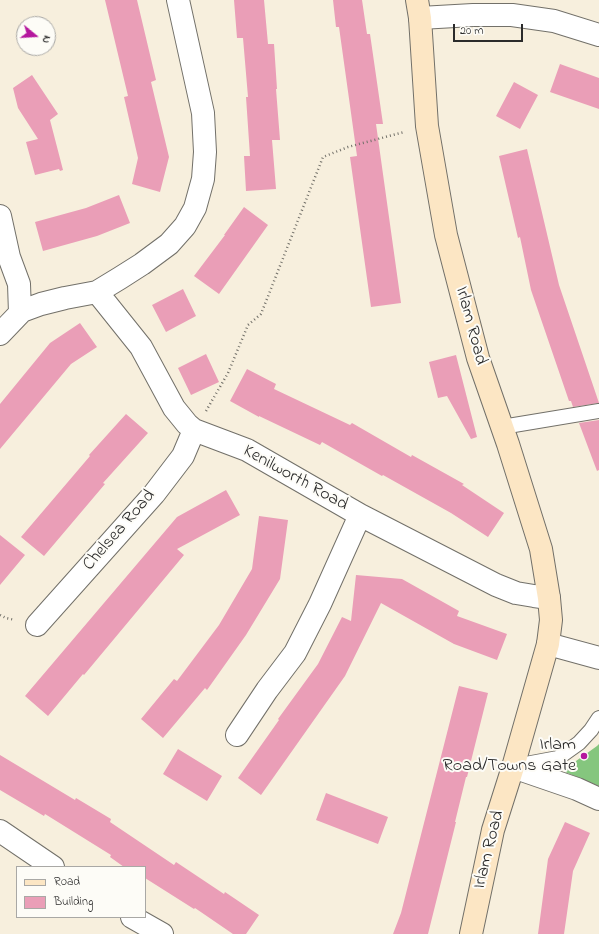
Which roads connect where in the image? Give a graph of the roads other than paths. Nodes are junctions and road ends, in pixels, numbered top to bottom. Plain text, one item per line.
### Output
1 (178, 0) edge
2 (418, 9) edge
3 (599, 35) edge
4 (0, 216) edge
5 (98, 292) junction
6 (20, 313) junction
7 (0, 334) edge
8 (599, 411) edge
9 (502, 427) junction
10 (194, 430) junction
11 (360, 515) junction
12 (549, 598) junction
13 (37, 625) dead end
14 (548, 644) junction
15 (597, 660) edge
16 (599, 718) edge
17 (237, 734) dead end
18 (513, 767) junction
19 (599, 799) edge
20 (0, 831) edge
21 (52, 866) edge
22 (134, 918) edge
23 (162, 934) edge
24 (471, 934) edge

1 - 5 street
2 - 3 street
2 - 9 street, Irlam Road
4 - 6 street
5 - 6 street
5 - 10 street, Kenilworth Road
6 - 7 street
8 - 9 lane
9 - 12 street, Irlam Road
10 - 11 street, Kenilworth Road
10 - 13 street, Chelsea Road
11 - 12 street, Kenilworth Road
11 - 17 street
12 - 14 street, Irlam Road
14 - 15 street
14 - 18 street, Irlam Road
16 - 18 lane
18 - 19 street
18 - 24 street, Irlam Road
20 - 21 street
22 - 23 street

